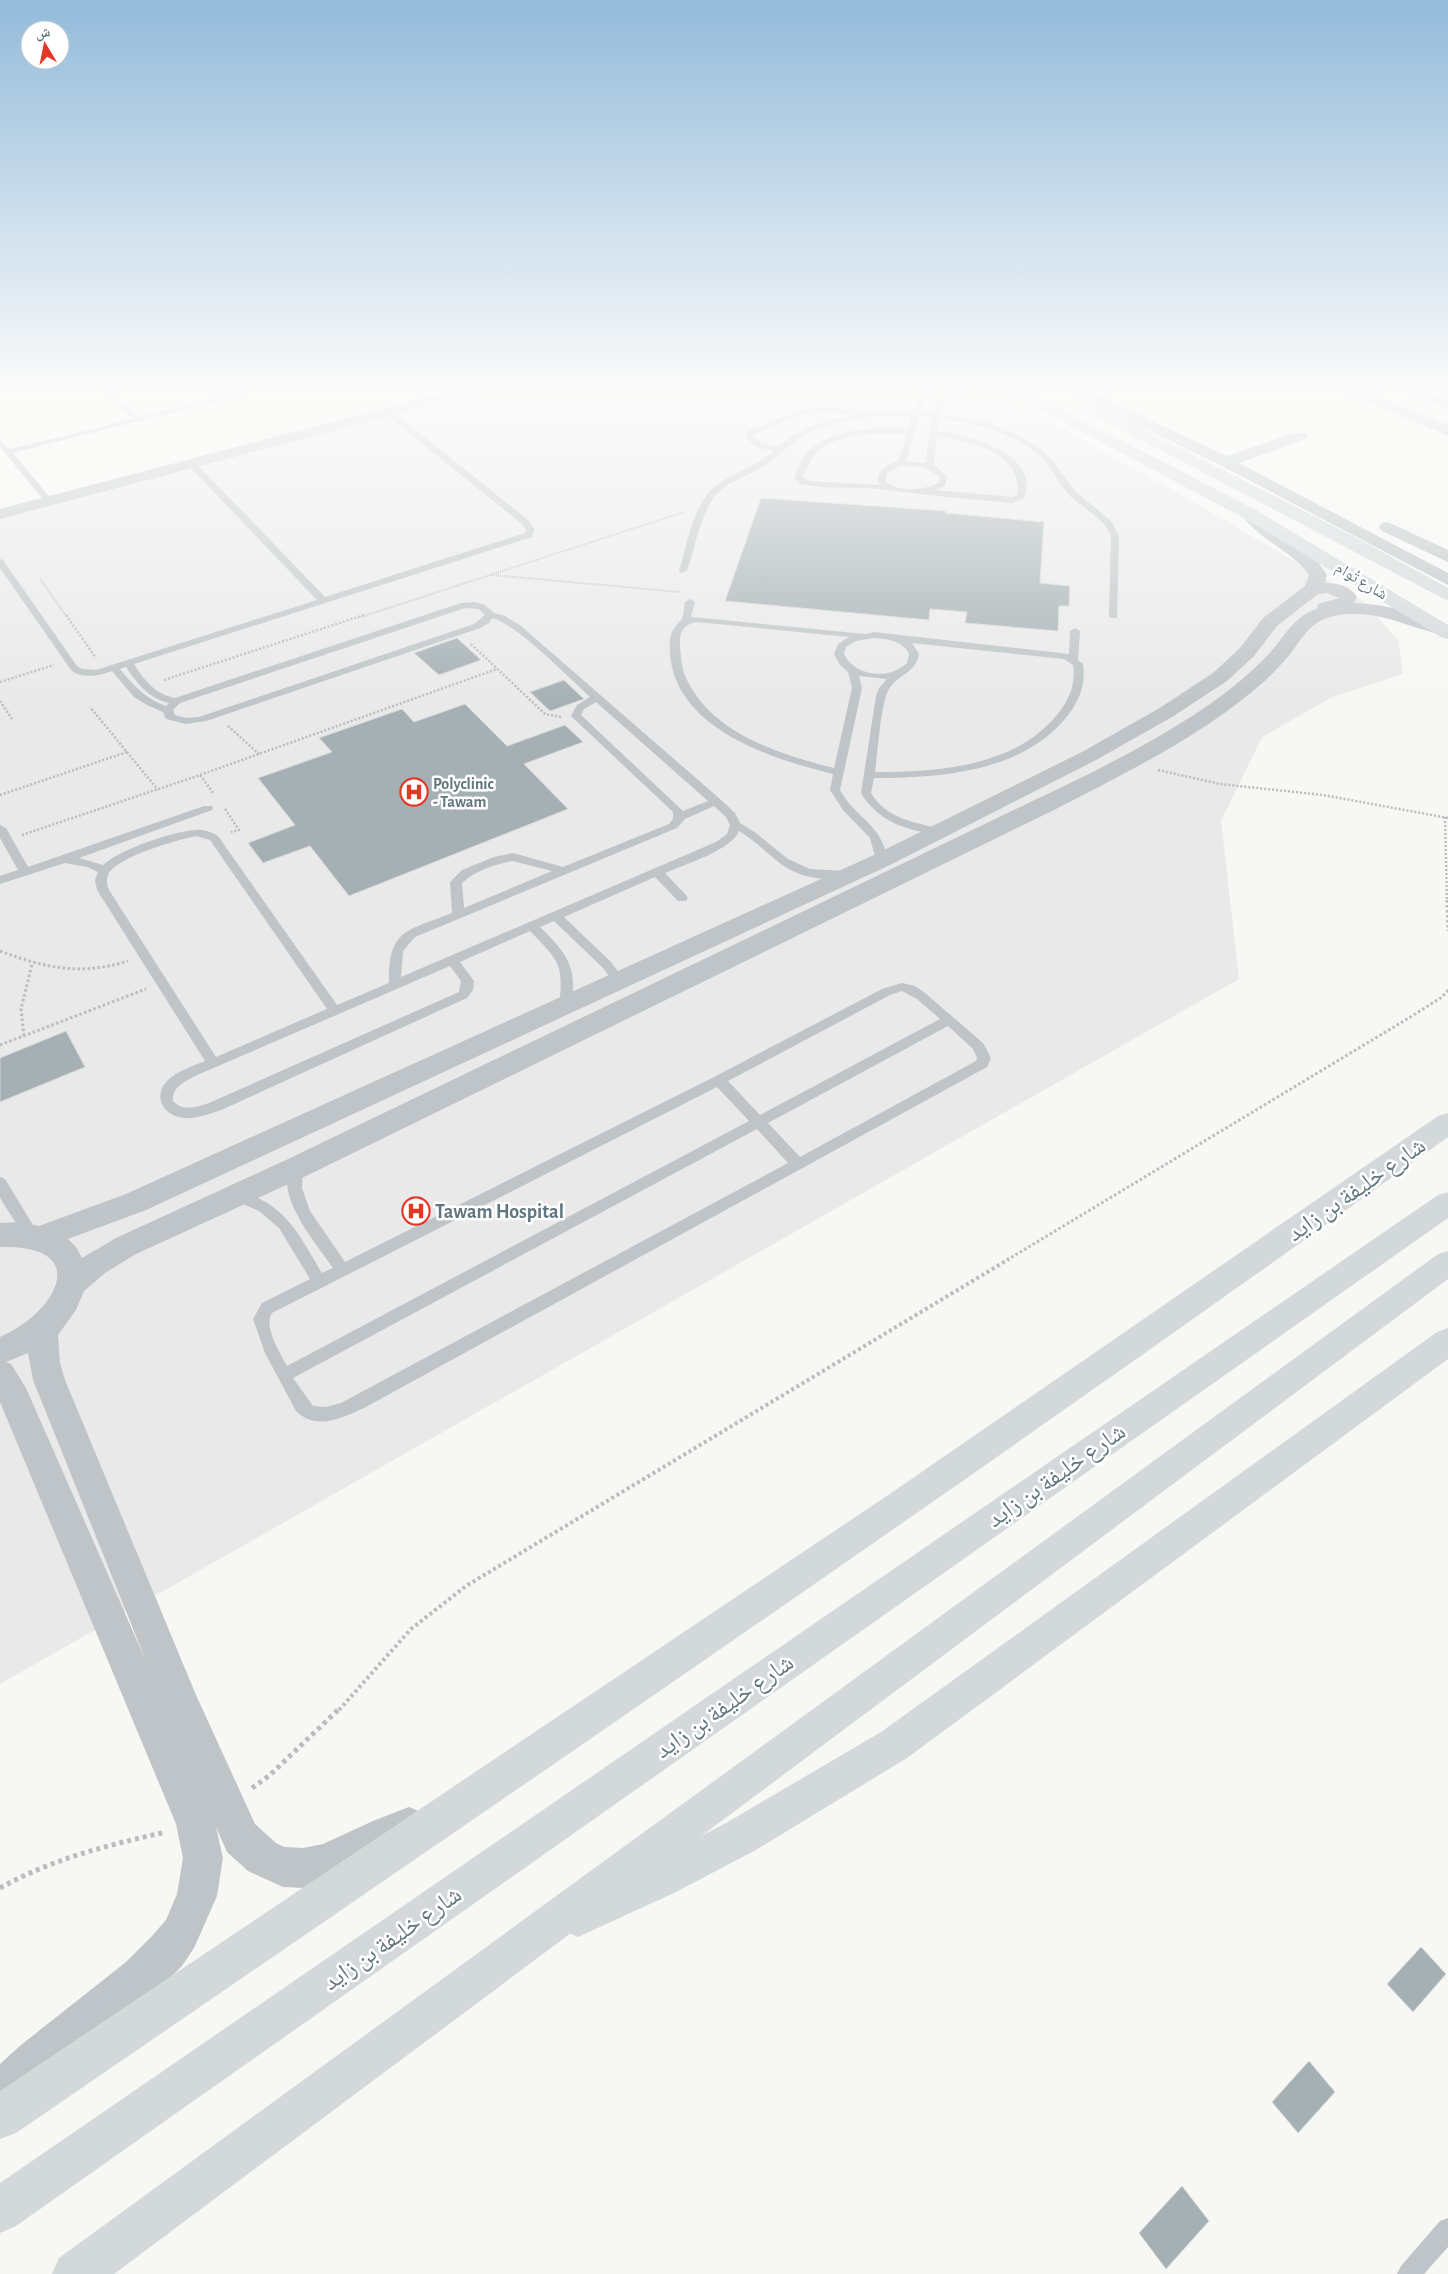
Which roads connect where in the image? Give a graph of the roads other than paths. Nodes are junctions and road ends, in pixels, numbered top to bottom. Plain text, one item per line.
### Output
1 (43, 495) edge
2 (75, 495) edge
3 (221, 495) edge
4 (492, 495) edge
5 (710, 495) edge
6 (965, 495) edge
7 (1021, 495) edge
8 (1075, 495) edge
9 (1215, 495) edge
10 (1261, 495) edge
11 (1288, 495) edge
12 (49, 502) junction
13 (0, 514) edge
14 (1250, 514) junction
15 (1378, 522) dead end
16 (1448, 557) edge
17 (0, 562) edge
18 (683, 570) dead end
19 (1448, 580) edge
20 (1312, 590) junction
21 (1448, 595) edge
22 (324, 602) junction
23 (690, 602) dead end
24 (490, 615) junction
25 (1114, 616) dead end
26 (686, 620) junction
27 (1303, 624) junction
28 (1075, 631) dead end
29 (1445, 631) edge
30 (862, 636) junction
31 (896, 639) junction
32 (1074, 659) junction
33 (130, 664) junction
34 (110, 670) junction
35 (853, 671) junction
36 (897, 674) junction
37 (596, 698) junction
38 (176, 701) junction
39 (168, 710) junction
40 (838, 772) junction
41 (868, 775) junction
42 (716, 801) junction
43 (208, 808) dead end
44 (680, 817) junction
45 (736, 825) junction
46 (0, 828) edge
47 (940, 832) junction
48 (66, 860) junction
49 (882, 860) junction
50 (105, 871) junction
51 (564, 871) junction
52 (25, 872) junction
53 (658, 872) junction
54 (850, 874) junction
55 (0, 880) edge
56 (682, 898) dead end
57 (458, 914) junction
58 (556, 916) junction
59 (532, 927) junction
60 (452, 961) junction
61 (619, 981) junction
62 (395, 985) junction
63 (565, 1006) junction
64 (335, 1011) junction
65 (949, 1020) junction
66 (560, 1040) junction
67 (213, 1063) junction
68 (719, 1080) junction
69 (759, 1121) junction
70 (1448, 1123) edge
71 (799, 1165) junction
72 (296, 1168) junction
73 (0, 1183) edge
74 (239, 1196) junction
75 (1448, 1202) edge
76 (0, 1235) edge
77 (37, 1235) junction
78 (1448, 1263) edge
79 (343, 1270) junction
80 (319, 1282) junction
81 (70, 1284) junction
82 (52, 1319) junction
83 (1448, 1342) edge
84 (0, 1351) edge
85 (0, 1374) edge
86 (284, 1375) junction
87 (212, 1816) junction
88 (441, 1818) junction
89 (526, 1940) junction
90 (0, 2094) edge
91 (0, 2117) edge
92 (0, 2210) edge
93 (1448, 2229) edge
94 (76, 2274) edge
95 (1409, 2274) edge

1 - 12 lane
2 - 12 street
3 - 22 lane
4 - 22 lane
5 - 18 lane
6 - 7 lane
8 - 25 lane
9 - 14 main road, شارع تُوام
10 - 21 main road, شارع تُوام
11 - 19 street
12 - 13 street
14 - 20 street
14 - 29 main road, شارع تُوام
15 - 16 street
17 - 34 lane
20 - 27 street
20 - 47 street
22 - 33 lane
23 - 26 lane
24 - 37 lane
24 - 38 lane
24 - 39 lane
26 - 30 lane
26 - 40 lane
27 - 29 street
27 - 66 street
28 - 32 lane
30 - 31 lane
30 - 35 lane
31 - 32 lane
31 - 36 lane
32 - 41 lane
33 - 34 lane
33 - 38 lane
34 - 39 lane
35 - 36 lane
35 - 40 lane
36 - 41 lane
37 - 42 lane
37 - 44 lane
38 - 39 lane
40 - 49 lane
41 - 47 lane
42 - 44 lane
42 - 45 lane
43 - 48 lane
44 - 51 lane
45 - 53 lane
45 - 54 lane
46 - 52 lane
47 - 49 street
48 - 50 lane
48 - 52 lane
49 - 54 street
50 - 64 lane
50 - 67 lane
51 - 57 lane
51 - 57 lane
52 - 55 lane
53 - 56 lane
53 - 58 lane
54 - 61 street
57 - 62 lane
58 - 59 lane
58 - 61 lane
59 - 60 lane
59 - 63 lane
60 - 62 lane
60 - 67 lane
61 - 63 street
61 - 66 street
62 - 64 lane
63 - 77 street
64 - 67 lane
65 - 68 lane
65 - 69 lane
65 - 71 lane
66 - 72 street
68 - 69 lane
68 - 79 lane
69 - 71 lane
69 - 86 lane
70 - 88 main road, شارع خليفة بن زايد
71 - 86 lane
72 - 74 street
72 - 79 lane
73 - 77 lane
74 - 80 lane
74 - 81 street
75 - 92 main road, شارع خليفة بن زايد
76 - 77 street
77 - 81 street
78 - 89 main road
79 - 80 lane
80 - 86 lane
81 - 82 street
82 - 84 street
82 - 87 street
83 - 89 main road
85 - 87 street
87 - 88 street
87 - 90 street
88 - 91 main road, شارع خليفة بن زايد
89 - 94 main road
93 - 95 lane

